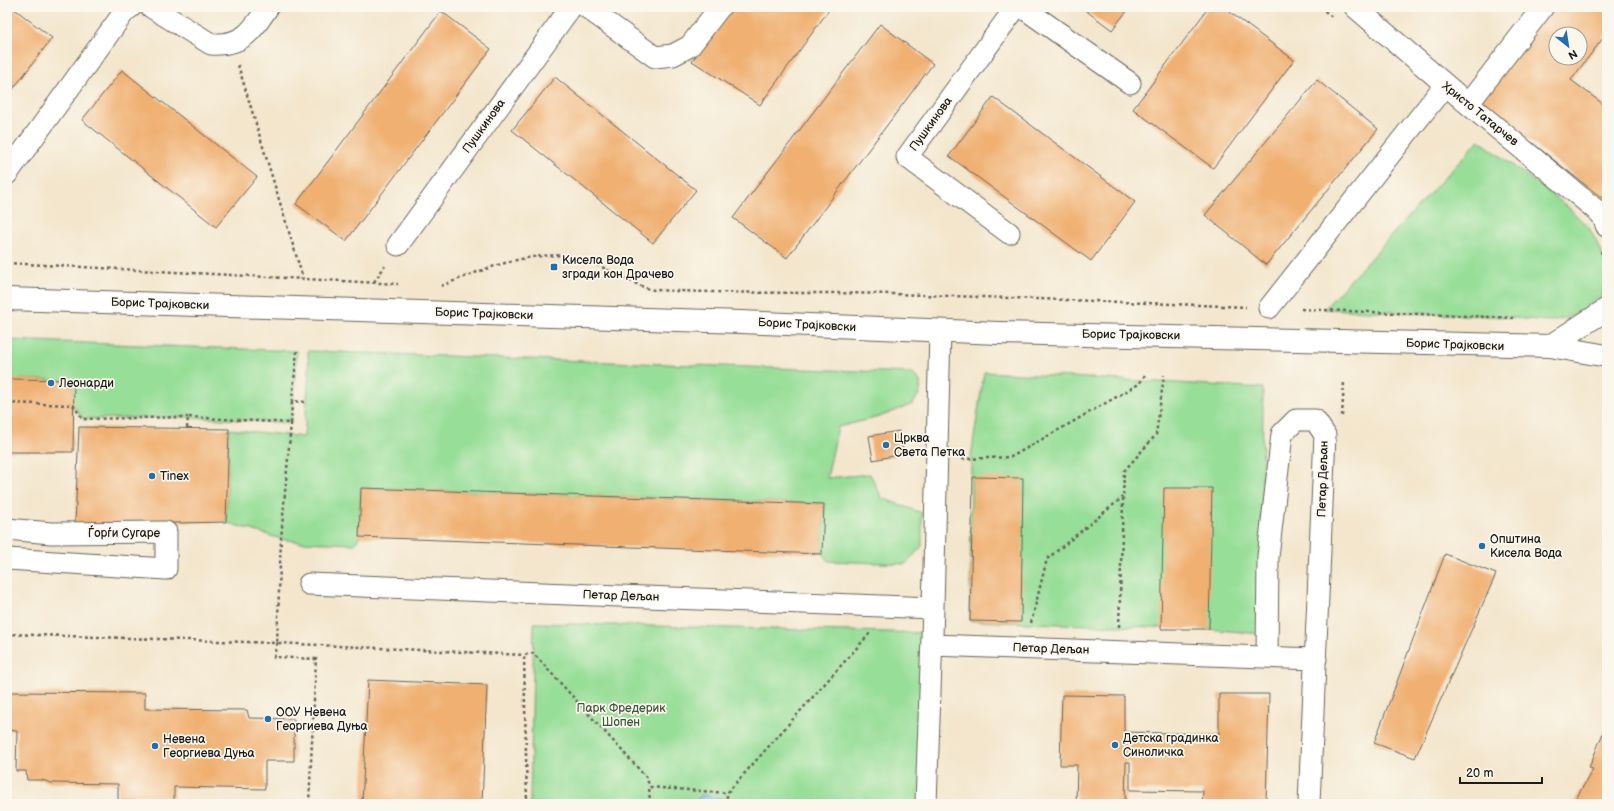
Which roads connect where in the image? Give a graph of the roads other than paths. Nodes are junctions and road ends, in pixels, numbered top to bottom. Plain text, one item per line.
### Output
1 (131, 7) edge
2 (152, 7) edge
3 (268, 7) edge
4 (571, 7) edge
5 (586, 7) edge
6 (720, 7) edge
7 (1016, 7) edge
8 (1022, 7) edge
9 (1355, 7) edge
10 (1542, 7) edge
11 (1130, 83) dead end
12 (1445, 85) junction
13 (1468, 104) junction
14 (7, 174) edge
15 (1606, 220) edge
16 (1009, 233) dead end
17 (398, 246) dead end
18 (7, 299) edge
19 (1605, 300) edge
20 (1269, 308) road end
21 (940, 331) junction
22 (1550, 346) junction
23 (1607, 356) edge
24 (7, 529) edge
25 (7, 559) edge
26 (309, 584) dead end
27 (933, 608) junction
28 (932, 645) junction
29 (1267, 657) junction
30 (1316, 659) junction
31 (926, 804) edge
32 (1308, 804) edge

1 - 14 street
2 - 3 street
4 - 17 street, Пушкинова
5 - 6 street
7 - 16 street, Пушкинова
8 - 11 street
9 - 12 street, Христо Татарчев
10 - 13 street
12 - 13 street, Христо Татарчев
12 - 20 street
13 - 15 street, Христо Татарчев
18 - 21 street, Борис Трајковски
19 - 22 street
21 - 22 street, Борис Трајковски
21 - 27 street
22 - 23 street, Борис Трајковски
24 - 25 street, Ѓорѓи Сугаре
26 - 27 street, Петар Дељан
27 - 28 street
28 - 29 street, Петар Дељан
28 - 31 street
29 - 30 street, Петар Дељан
29 - 30 street, Петар Дељан
30 - 32 street, Петар Дељан

